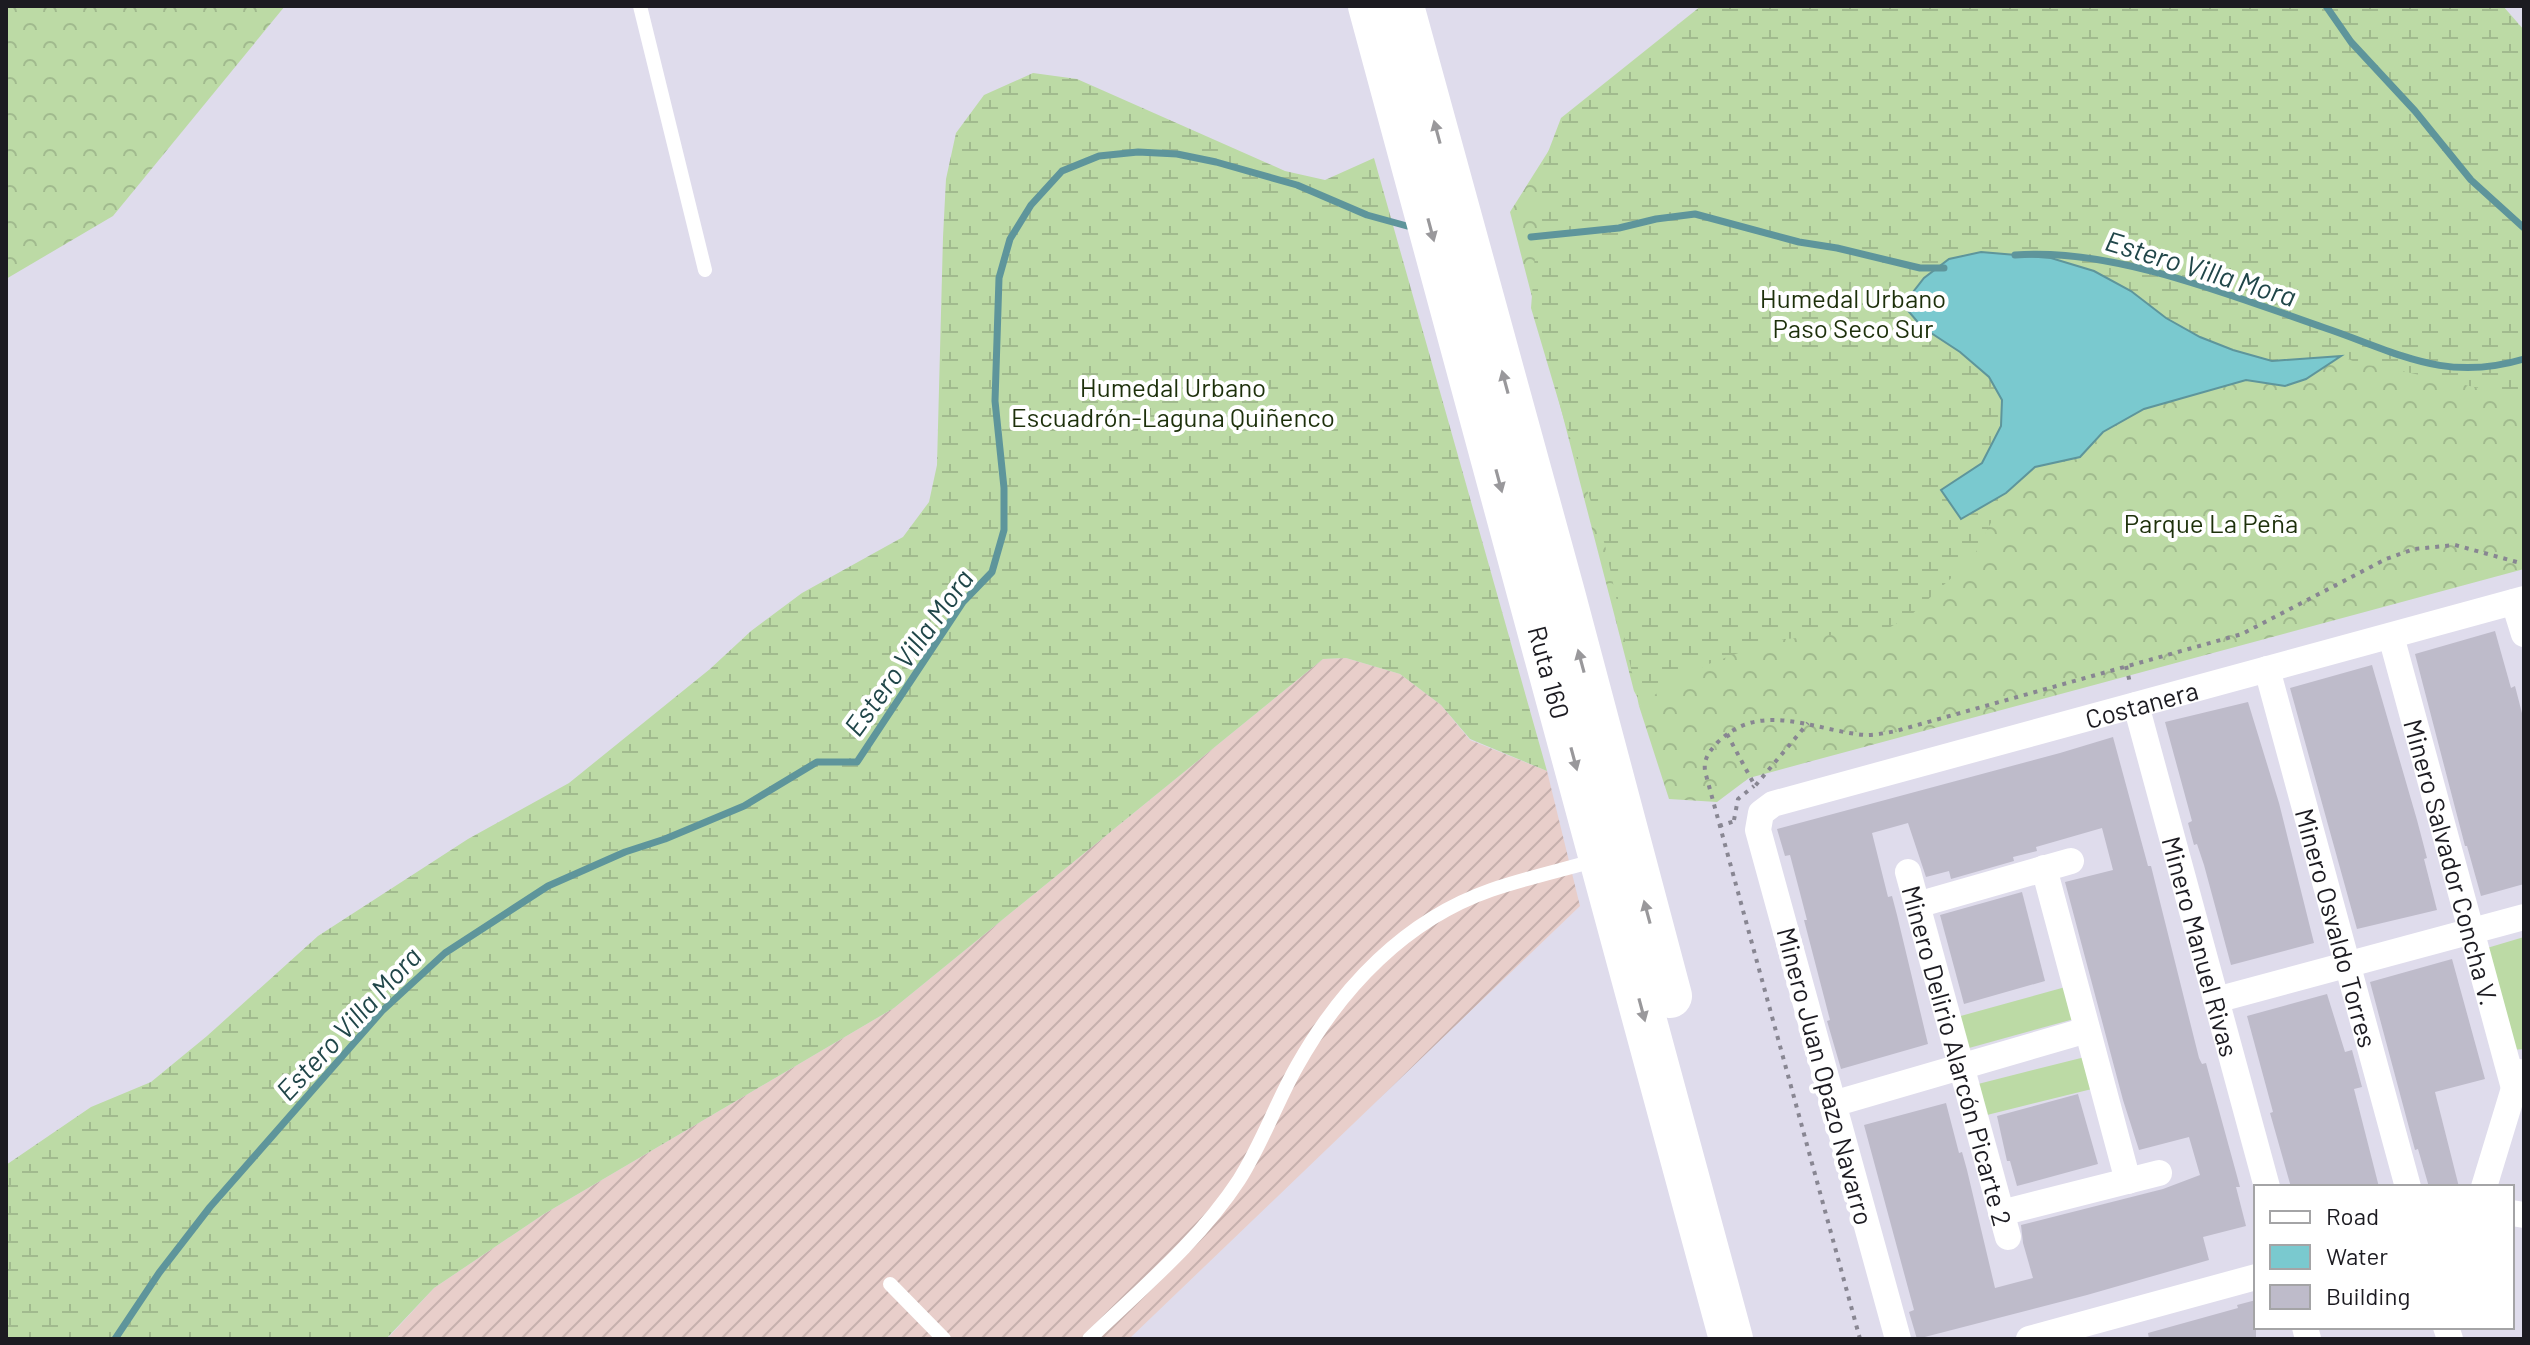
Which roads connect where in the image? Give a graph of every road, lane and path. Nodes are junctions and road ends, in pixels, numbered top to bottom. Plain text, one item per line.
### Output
1 (640, 6) edge
2 (1370, 6) edge
3 (1402, 6) edge
4 (705, 270) dead end
5 (2524, 564) edge
6 (2519, 600) edge
7 (2524, 634) edge
8 (2391, 636) junction
9 (2126, 666) junction
10 (2267, 669) junction
11 (2133, 694) junction
12 (1809, 723) junction
13 (1727, 734) junction
14 (1770, 782) dead end
15 (1755, 786) junction
16 (1761, 813) joint
17 (1719, 826) junction
18 (1601, 859) junction
19 (2071, 861) dead end
20 (2044, 868) junction
21 (1908, 872) dead end
22 (1917, 905) junction
23 (2524, 917) edge
24 (2471, 931) junction
25 (2348, 964) junction
26 (2216, 1000) junction
27 (2087, 1030) junction
28 (2524, 1057) edge
29 (1961, 1067) junction
30 (2514, 1088) junction
31 (1833, 1104) junction
32 (2159, 1173) dead end
33 (2128, 1181) junction
34 (2266, 1185) edge
35 (2407, 1185) edge
36 (2485, 1185) edge
37 (2254, 1278) edge
38 (890, 1284) dead end
39 (944, 1339) edge
40 (1089, 1339) edge
41 (1731, 1339) edge
42 (1762, 1339) edge
43 (1860, 1339) edge
44 (1898, 1339) edge
45 (2029, 1339) edge

1 - 4 lane
2 -> 18 highway, Ruta 160
42 -> 3 highway, Ruta 160
5 - 9 path
6 - 7 street
6 - 8 street, Costanera
8 - 10 street, Costanera
8 - 24 street, Minero Salvador Concha V.
9 - 11 path
9 - 12 path
10 - 11 street, Costanera
10 - 25 street, Minero Osvaldo Torres
11 - 16 street, Costanera
11 - 26 street, Minero Manuel Rivas
12 - 13 path
12 - 15 path
13 - 15 path
13 - 17 path
14 - 15 path
15 - 17 path
16 - 31 street, Minero Juan Opazo Navarro
17 - 43 path
18 - 40 lane
18 -> 41 highway, Ruta 160
19 - 20 street
20 - 22 street
20 - 27 street
21 - 22 street, Minero Delirio Alarcón Picarte 2
22 - 29 street, Minero Delirio Alarcón Picarte 2
23 - 24 street
24 - 25 street
24 - 30 street, Minero Salvador Concha V.
25 - 26 street
25 - 35 street, Minero Osvaldo Torres
26 - 34 street, Minero Manuel Rivas
27 - 29 street
27 - 33 street
28 - 30 street
29 - 31 street
29 - 33 street, Minero Delirio Alarcón Picarte 2
30 - 36 street
31 - 44 street, Minero Juan Opazo Navarro
32 - 33 street
37 - 45 street
38 - 39 lane

